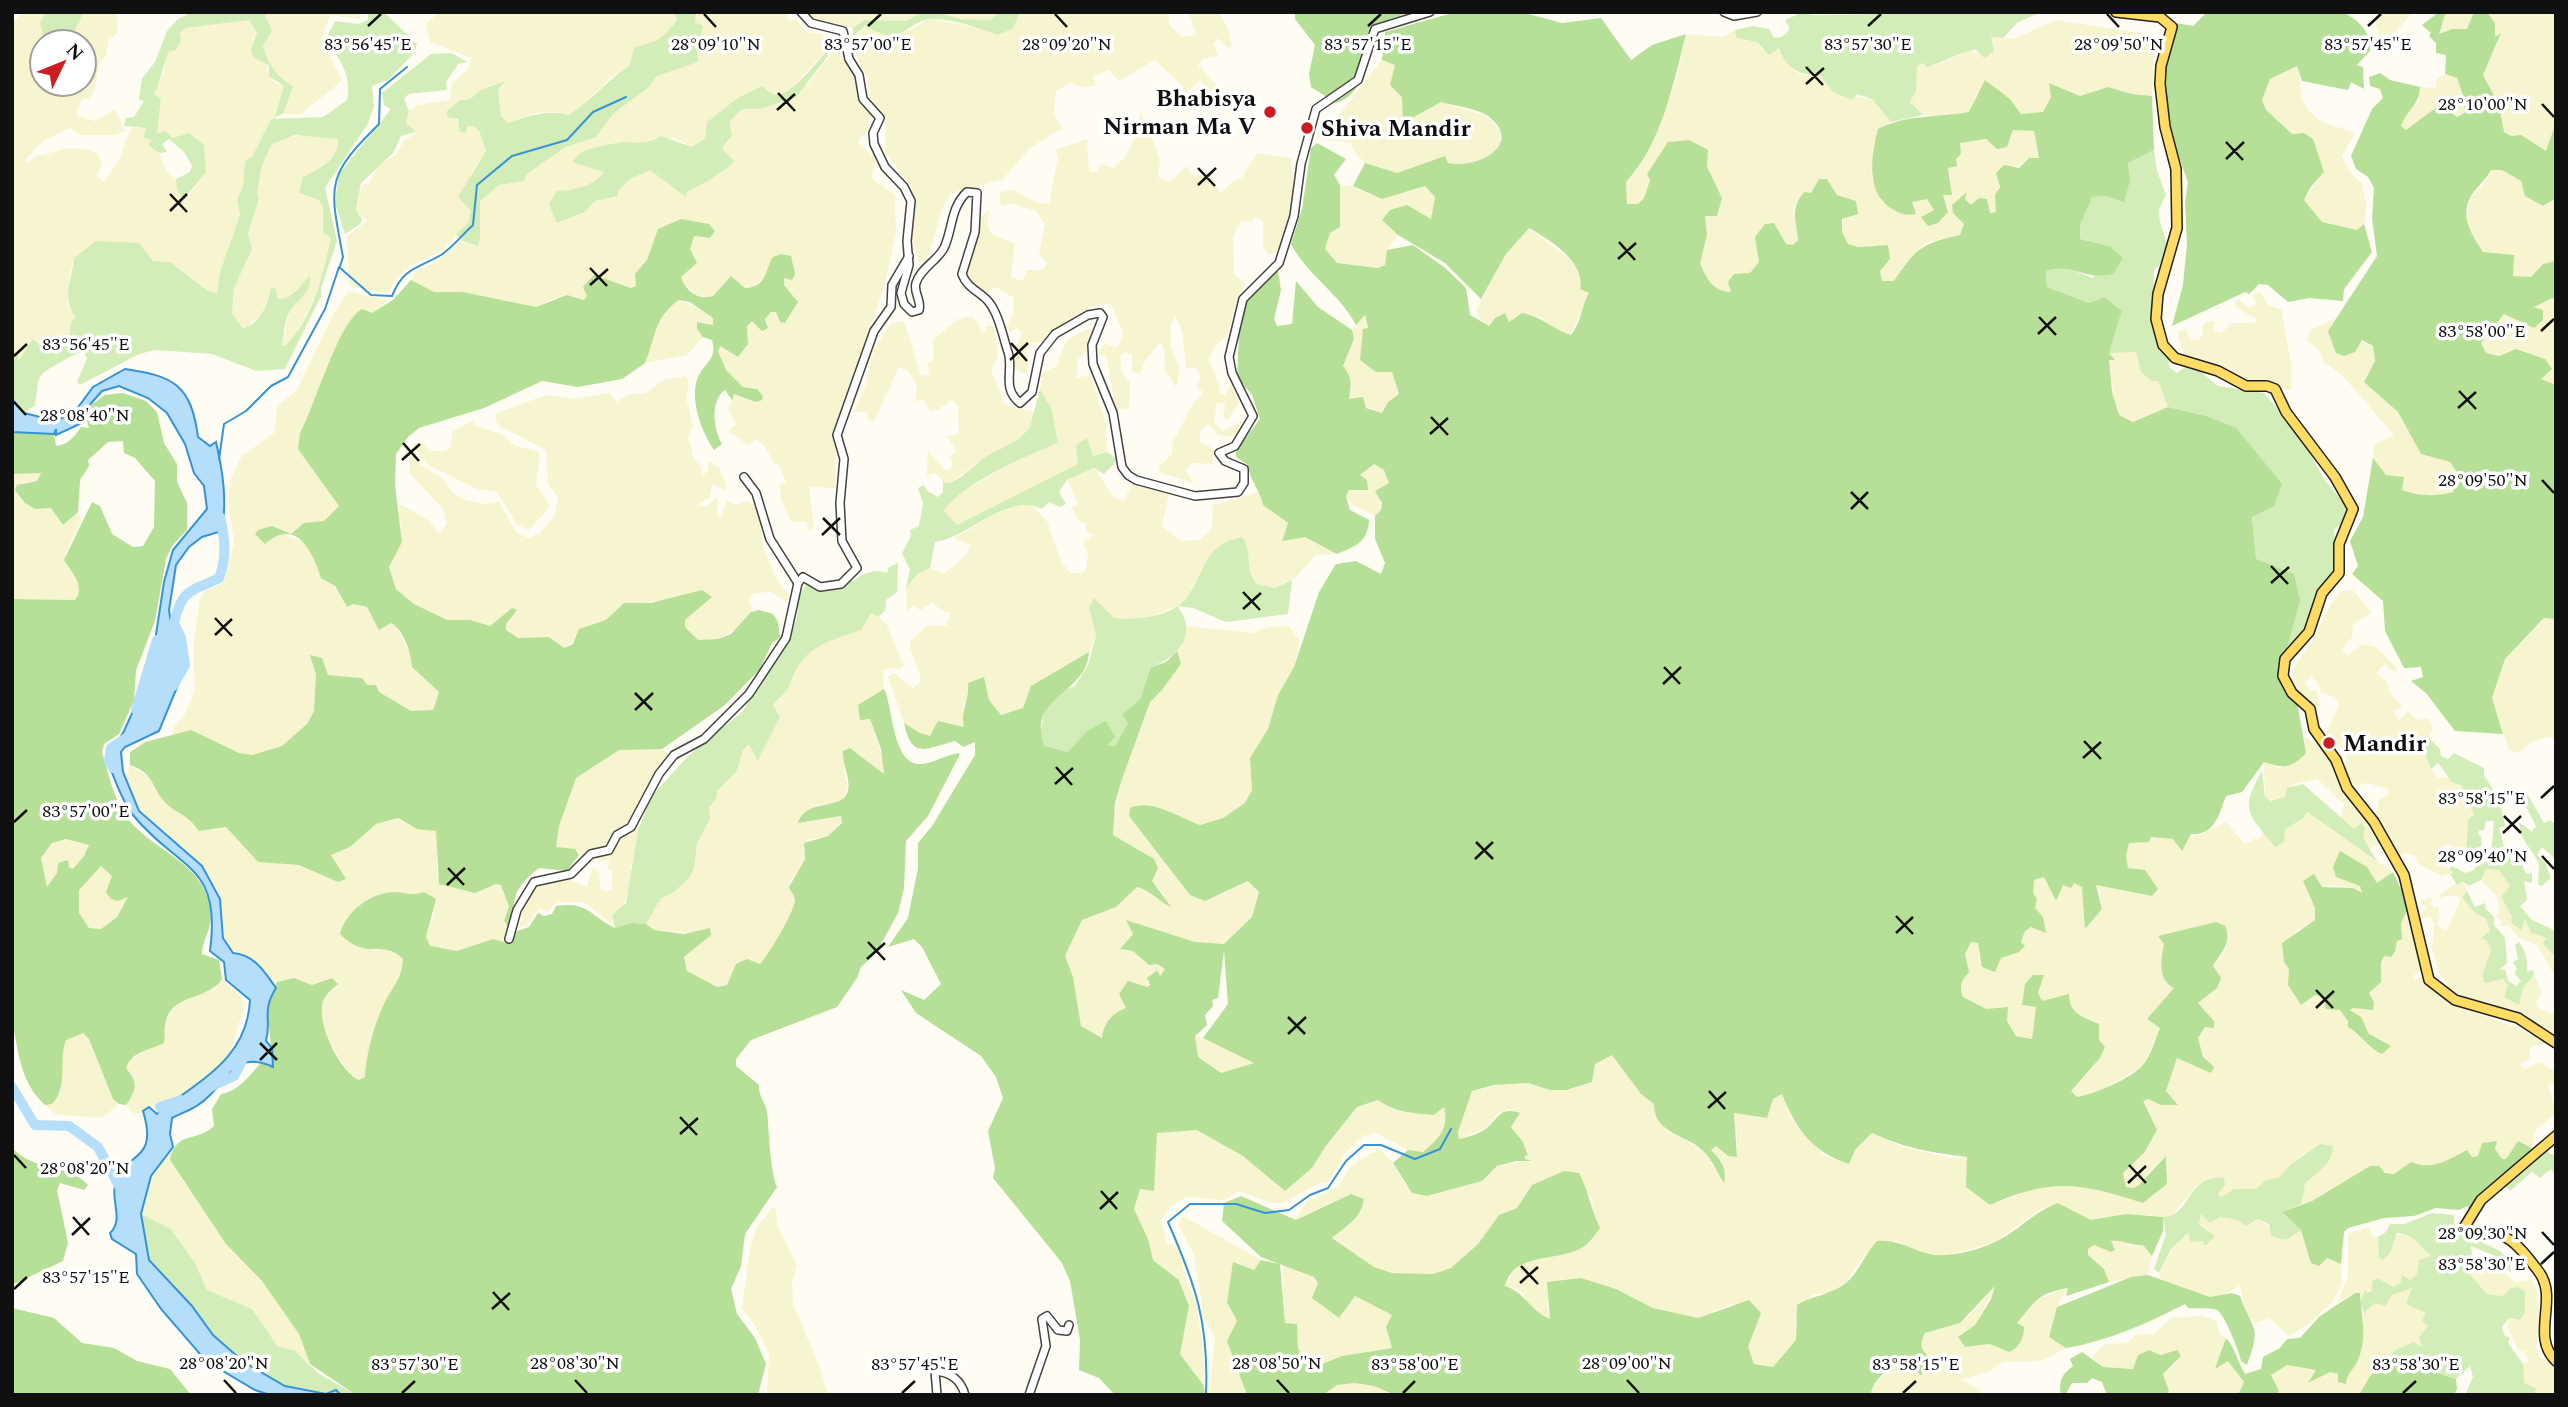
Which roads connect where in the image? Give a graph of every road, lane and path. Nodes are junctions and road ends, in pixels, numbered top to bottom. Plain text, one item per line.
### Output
1 (801, 12) edge
2 (1430, 12) edge
3 (1724, 12) edge
4 (1757, 12) edge
5 (2116, 12) edge
6 (909, 256) junction
7 (744, 477) dead end
8 (798, 583) junction
9 (509, 939) dead end
10 (2556, 1043) edge
11 (2556, 1136) edge
12 (1069, 1325) dead end
13 (2556, 1361) edge
14 (937, 1395) edge
15 (965, 1395) edge
16 (1029, 1395) edge

1 - 6 street
2 - 6 street
3 - 4 street
5 - 10 main road
6 - 8 street
7 - 8 street
8 - 9 street
11 - 13 main road
12 - 16 street
14 - 15 street

